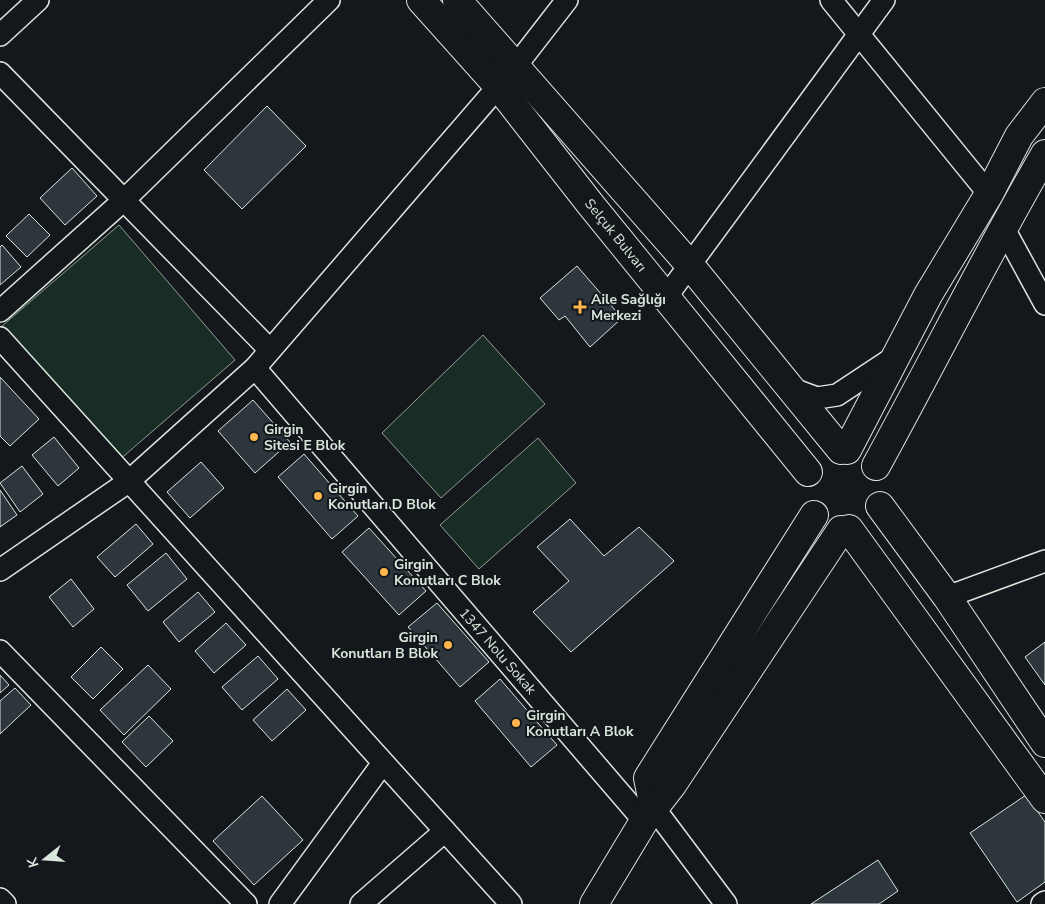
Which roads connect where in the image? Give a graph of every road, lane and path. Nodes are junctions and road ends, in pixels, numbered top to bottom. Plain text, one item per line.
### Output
1 (38, 0) edge
2 (329, 0) edge
3 (421, 0) edge
4 (457, 0) edge
5 (567, 0) edge
6 (831, 0) edge
7 (884, 0) edge
8 (859, 34) junction
9 (0, 35) edge
10 (0, 73) edge
11 (506, 76) junction
12 (1045, 102) edge
13 (1045, 154) edge
14 (989, 194) junction
15 (124, 200) junction
16 (1003, 227) junction
17 (689, 264) junction
18 (667, 296) junction
19 (1045, 304) edge
20 (0, 311) edge
21 (0, 338) edge
22 (270, 350) junction
23 (896, 356) junction
24 (254, 368) junction
25 (790, 388) junction
26 (844, 450) junction
27 (876, 466) junction
28 (808, 472) junction
29 (128, 482) junction
30 (880, 506) junction
31 (814, 515) junction
32 (845, 529) junction
33 (1045, 561) edge
34 (0, 570) edge
35 (947, 597) junction
36 (0, 651) edge
37 (1045, 743) edge
38 (383, 763) junction
39 (1045, 800) edge
40 (649, 814) junction
41 (445, 831) junction
42 (0, 899) edge
43 (286, 902) edge
44 (6, 904) edge
45 (246, 904) edge
46 (361, 904) edge
47 (511, 904) edge
48 (594, 904) edge
49 (726, 904) edge

1 - 9 street
2 - 15 street
3 - 11 main road, Selçuk Bulvarı
4 - 11 main road, Selçuk Bulvarı
5 - 11 street
6 - 8 street
7 - 8 street
8 - 14 street
8 - 17 street
10 - 15 street
11 - 17 main road, Selçuk Bulvarı
11 - 18 main road, Selçuk Bulvarı
11 - 22 street
12 - 14 main road
13 - 16 main road
14 - 23 main road
15 - 20 street
15 - 22 street
16 - 19 street
16 - 27 main road
17 - 18 street
17 - 25 main road, Selçuk Bulvarı
18 - 28 main road, Selçuk Bulvarı
21 - 29 street
22 - 24 street
23 - 25 street
23 - 26 main road
24 - 29 street
24 - 40 street, 1347 Nolu Sokak
25 - 26 main road, Selçuk Bulvarı
26 - 27 main road
26 - 28 main road
27 - 30 main road
28 - 31 main road
29 - 34 street
29 - 38 street
30 - 32 main road
30 - 35 main road
31 - 32 main road
31 - 40 main road
32 - 39 main road
32 - 40 main road
33 - 35 street
35 - 37 main road
36 - 45 street
38 - 41 street
38 - 43 street
40 - 48 main road
40 - 49 street, 1347 Nolu Sokak
41 - 46 street
41 - 47 street
42 - 44 street

